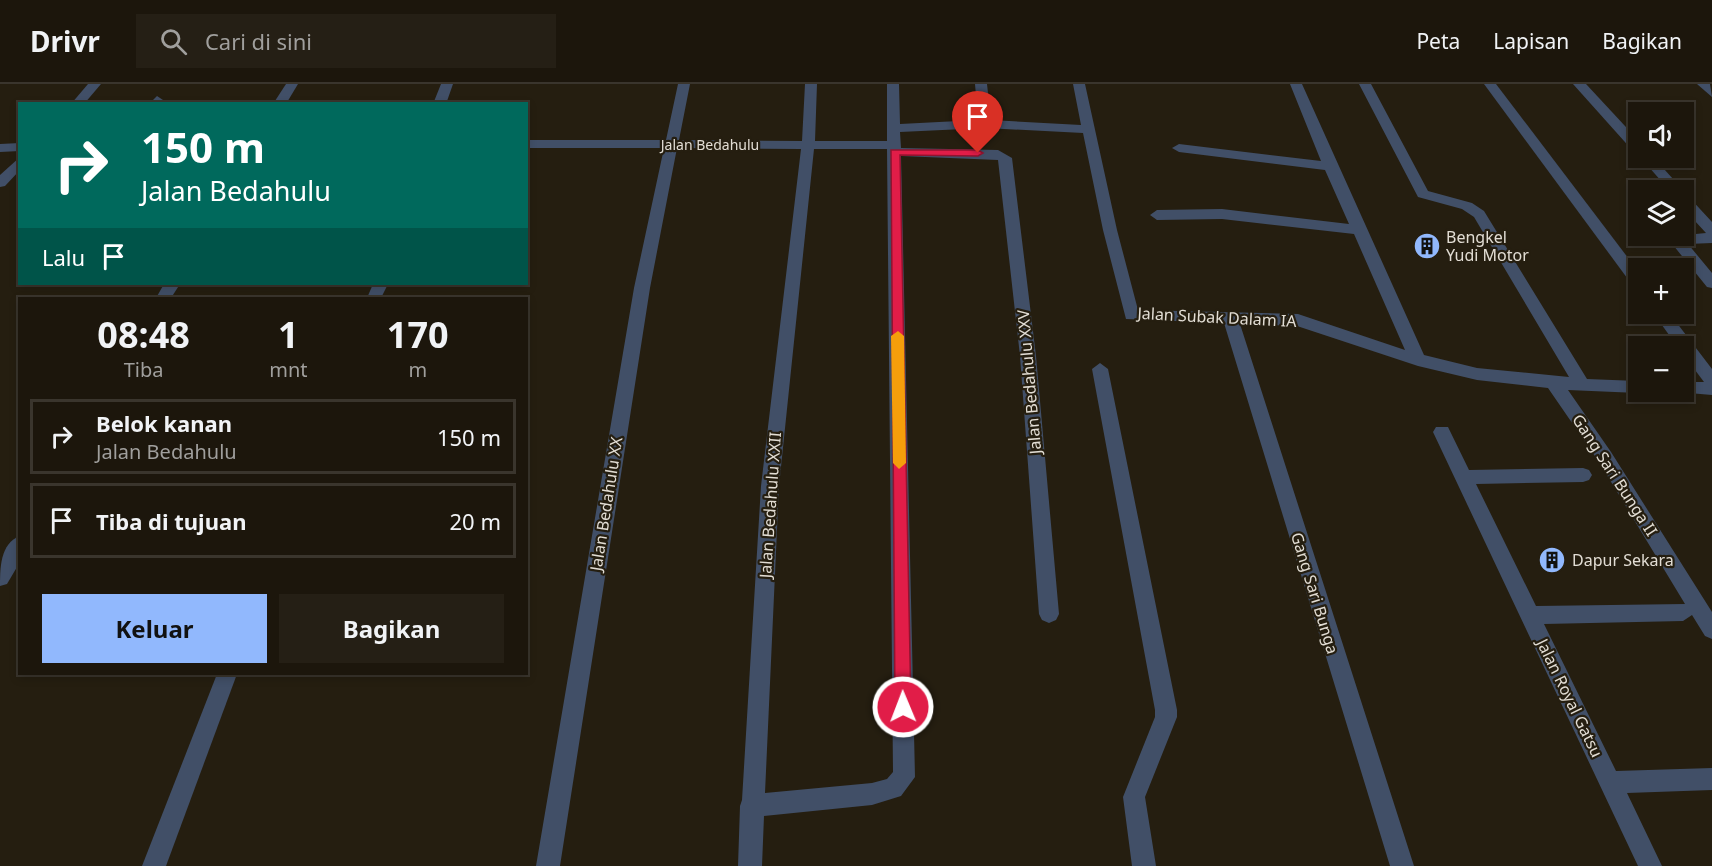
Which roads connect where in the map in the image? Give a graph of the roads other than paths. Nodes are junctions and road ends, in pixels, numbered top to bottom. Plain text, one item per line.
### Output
1 (95, 84) edge
2 (292, 84) edge
3 (447, 84) edge
4 (684, 84) edge
5 (812, 84) edge
6 (893, 84) edge
7 (981, 84) edge
8 (1079, 84) edge
9 (1296, 84) edge
10 (1365, 84) edge
11 (1490, 84) edge
12 (1579, 84) edge
13 (1703, 84) edge
14 (1712, 93) edge
15 (79, 102) edge
16 (280, 102) edge
17 (440, 102) edge
18 (985, 124) junction
19 (894, 128) junction
20 (1090, 129) junction
21 (1628, 137) edge
22 (528, 144) edge
23 (674, 144) junction
24 (808, 145) junction
25 (18, 147) edge
26 (0, 148) edge
27 (894, 148) junction
28 (1179, 148) dead end
29 (998, 154) joint
30 (18, 163) edge
31 (1330, 166) junction
32 (1656, 168) edge
33 (1667, 180) edge
34 (0, 183) edge
35 (1694, 211) edge
36 (1157, 215) dead end
37 (1359, 231) junction
38 (1712, 231) edge
39 (1712, 238) edge
40 (1628, 269) edge
41 (1712, 283) edge
42 (1230, 318) junction
43 (1669, 324) edge
44 (1418, 360) junction
45 (1100, 369) dead end
46 (1712, 381) edge
47 (1554, 383) junction
48 (1582, 385) junction
49 (1628, 387) edge
50 (1694, 388) edge
51 (1712, 389) edge
52 (1442, 432) dead end
53 (1583, 476) dead end
54 (1464, 477) junction
55 (18, 547) edge
56 (0, 578) edge
57 (1683, 612) dead end
58 (1049, 614) dead end
59 (1530, 615) junction
60 (1712, 630) edge
61 (227, 675) edge
62 (1712, 779) edge
63 (1610, 782) junction
64 (751, 806) junction
65 (154, 866) edge
66 (549, 866) edge
67 (750, 866) edge
68 (1144, 866) edge
69 (1402, 866) edge
70 (1650, 866) edge

1 - 15 street
2 - 16 street
3 - 17 street
4 - 23 street, Jalan Bedahulu XX
5 - 24 street, Jalan Bedahulu XXII
6 - 19 street
7 - 18 street
8 - 20 street, Jalan Subak Dalam IA
9 - 31 street
10 - 48 street
11 - 40 street
12 - 21 street
13 - 14 street
18 - 19 street
18 - 20 street
19 - 27 street
20 - 42 street, Jalan Subak Dalam IA
22 - 23 street, Jalan Bedahulu
23 - 24 street, Jalan Bedahulu
23 - 66 street, Jalan Bedahulu XX
24 - 27 street, Jalan Bedahulu
24 - 64 street, Jalan Bedahulu XXII
25 - 26 street
27 - 29 street, Jalan Bedahulu
27 - 64 street
28 - 31 street
29 - 58 street, Jalan Bedahulu XXV
30 - 34 street
31 - 37 street
32 - 33 street
35 - 38 street
36 - 37 street
37 - 44 street
39 - 41 street
42 - 44 street, Jalan Subak Dalam IA
42 - 69 street, Gang Sari Bunga
43 - 46 street
44 - 47 street, Jalan Subak Dalam IA
45 - 68 street
47 - 48 street, Jalan Subak Dalam IA
47 - 60 street, Gang Sari Bunga II
48 - 49 street, Jalan Subak Dalam IA
50 - 51 street
52 - 54 street, Jalan Royal Gatsu
53 - 54 street
54 - 59 street, Jalan Royal Gatsu
55 - 56 street
57 - 59 street, Jalan Royal Gatsu
59 - 63 street, Jalan Royal Gatsu
61 - 65 street
62 - 63 street
63 - 70 street, Jalan Royal Gatsu
64 - 67 street, Jalan Bedahulu XXII

